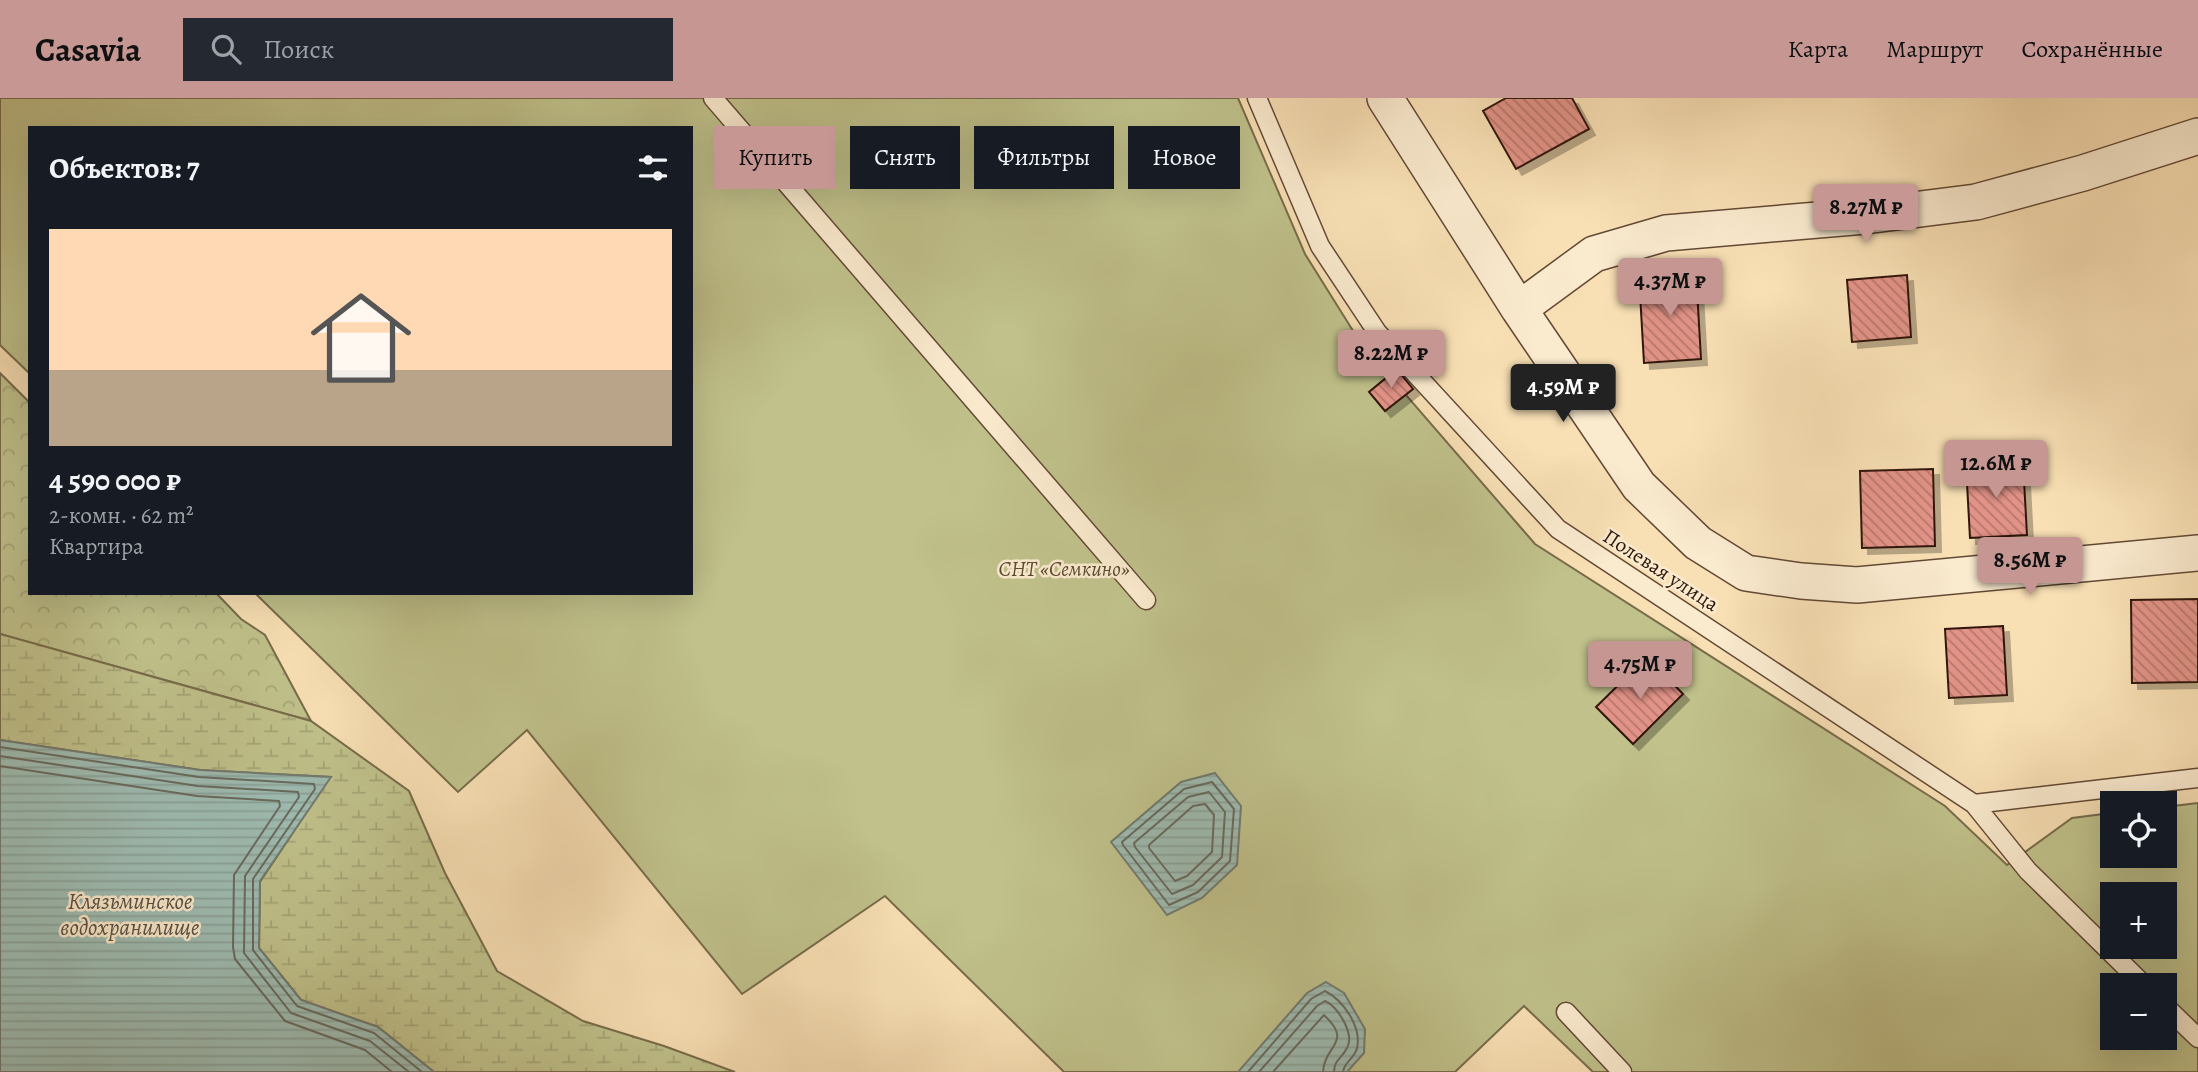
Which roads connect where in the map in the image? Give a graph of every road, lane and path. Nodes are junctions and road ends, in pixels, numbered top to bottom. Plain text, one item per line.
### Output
1 (713, 98) edge
2 (1257, 98) edge
3 (1385, 98) edge
4 (2198, 136) edge
5 (1519, 309) junction
6 (2198, 553) edge
7 (1146, 600) dead end
8 (2198, 778) edge
9 (1974, 804) junction
10 (2132, 973) edge
11 (1566, 1012) dead end
12 (2177, 1018) edge
13 (2198, 1038) edge
14 (1622, 1072) edge

1 - 7 lane
2 - 9 lane, Полевая улица
3 - 5 street
4 - 5 street
5 - 6 street
8 - 9 lane
9 - 10 lane, Полевая улица
11 - 14 lane
12 - 13 lane

